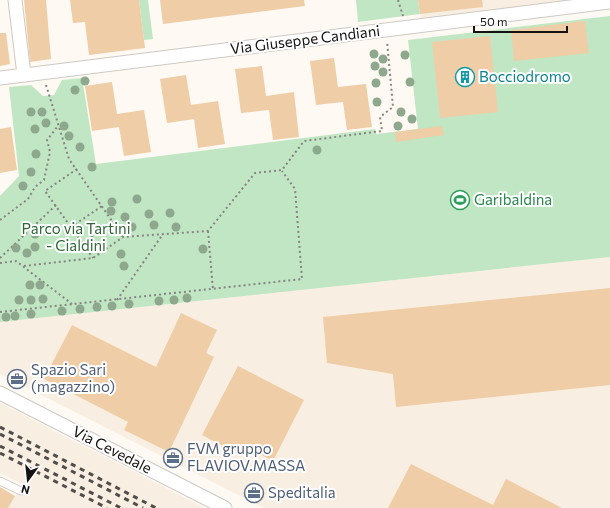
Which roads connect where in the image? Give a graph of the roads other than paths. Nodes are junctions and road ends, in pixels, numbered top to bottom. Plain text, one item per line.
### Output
1 (15, 0) edge
2 (610, 2) edge
3 (24, 75) junction
4 (0, 78) edge
5 (0, 393) edge
6 (0, 481) edge
7 (21, 491) dead end
8 (225, 508) edge

1 - 3 street
2 - 3 street, Via Giuseppe Candiani
3 - 4 street, Via Giuseppe Candiani
5 - 8 street, Via Cevedale
6 - 7 lane

